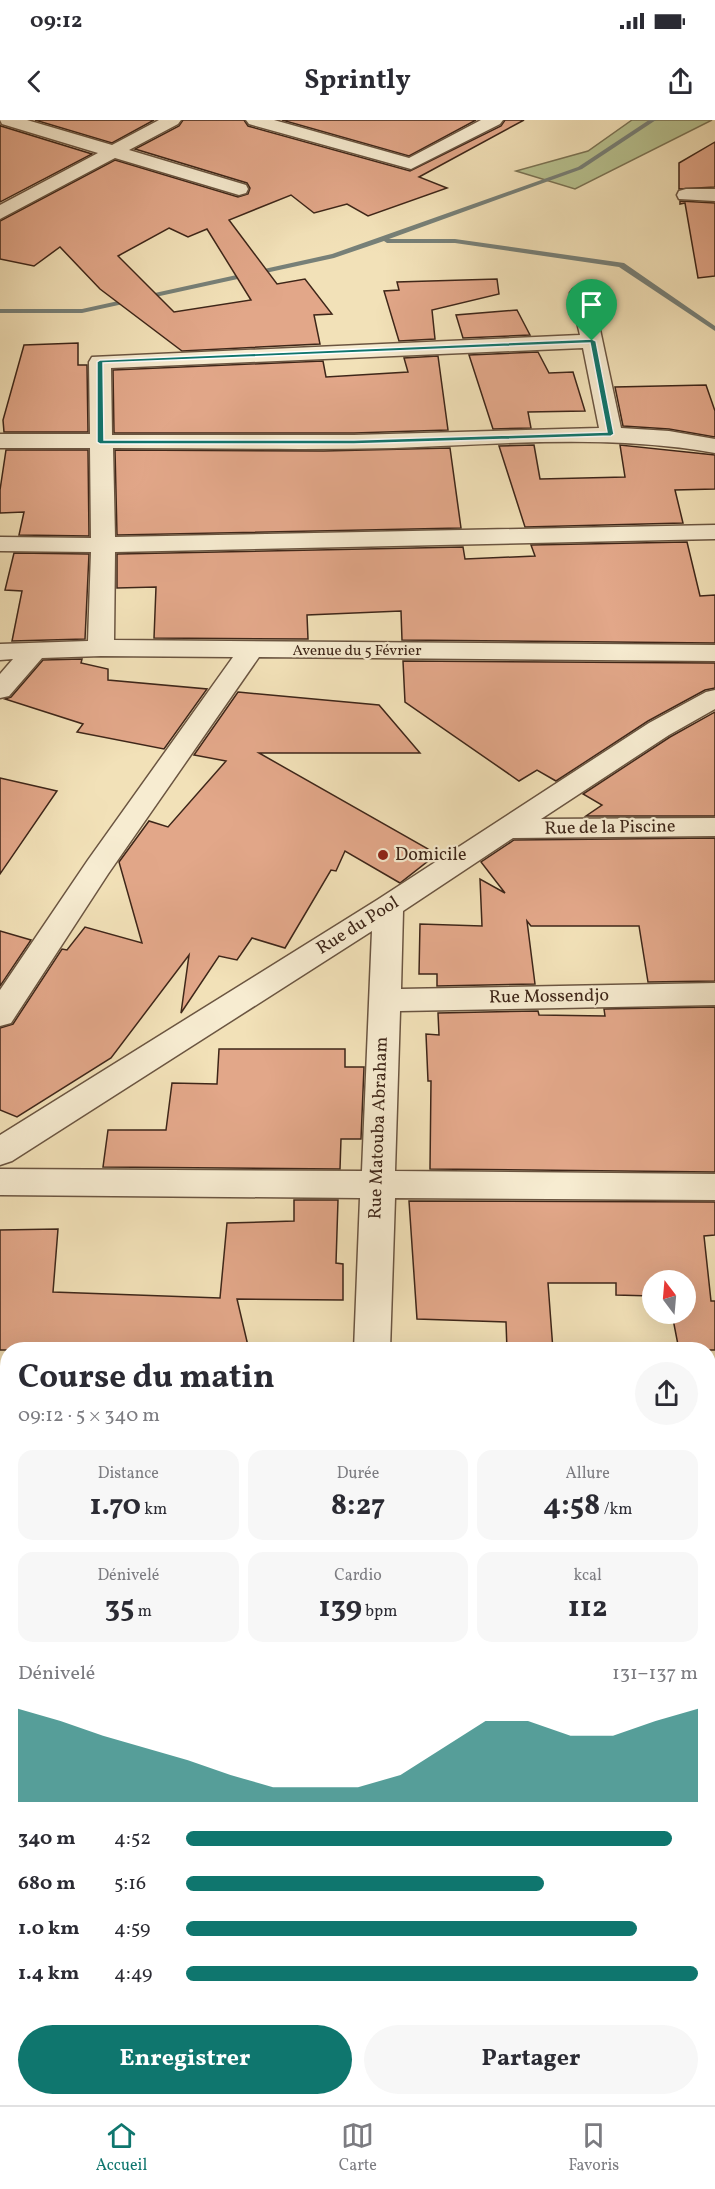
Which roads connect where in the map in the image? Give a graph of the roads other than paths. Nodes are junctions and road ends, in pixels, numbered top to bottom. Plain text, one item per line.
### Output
1 (172, 120) edge
2 (255, 120) edge
3 (494, 120) edge
4 (8, 122) edge
5 (117, 152) junction
6 (238, 189) dead end
7 (686, 195) dead end
8 (715, 195) edge
9 (0, 213) edge
10 (580, 293) dead end
11 (592, 341) junction
12 (611, 434) junction
13 (0, 441) edge
14 (100, 442) junction
15 (715, 446) edge
16 (715, 532) edge
17 (0, 544) edge
18 (103, 545) junction
19 (100, 648) junction
20 (35, 650) junction
21 (251, 650) junction
22 (0, 652) edge
23 (715, 653) edge
24 (0, 690) edge
25 (715, 698) edge
26 (715, 827) edge
27 (506, 829) junction
28 (388, 907) junction
29 (715, 994) edge
30 (384, 1000) junction
31 (0, 1015) edge
32 (0, 1152) edge
33 (0, 1182) edge
34 (377, 1185) junction
35 (715, 1187) edge
36 (372, 1342) edge

1 - 5 street
2 - 3 street
4 - 5 street
5 - 6 street
5 - 9 street
7 - 8 street
10 - 11 street
11 - 12 street
11 - 14 street
12 - 14 street
12 - 15 street
13 - 14 street
14 - 18 street
16 - 18 street
17 - 18 street
18 - 19 street
19 - 20 street, Avenue du 5 Février
19 - 21 street, Avenue du 5 Février
20 - 22 street, Avenue du 5 Février
20 - 24 street
21 - 23 street, Avenue du 5 Février
21 - 31 street
25 - 27 street, Rue du Pool
26 - 27 street, Rue de la Piscine
27 - 28 street, Rue du Pool
28 - 30 street, Rue Matouba Abraham
28 - 32 street, Rue du Pool
29 - 30 street, Rue Mossendjo
30 - 34 street, Rue Matouba Abraham
33 - 34 street
34 - 35 street
34 - 36 street, Rue Matouba Abraham

